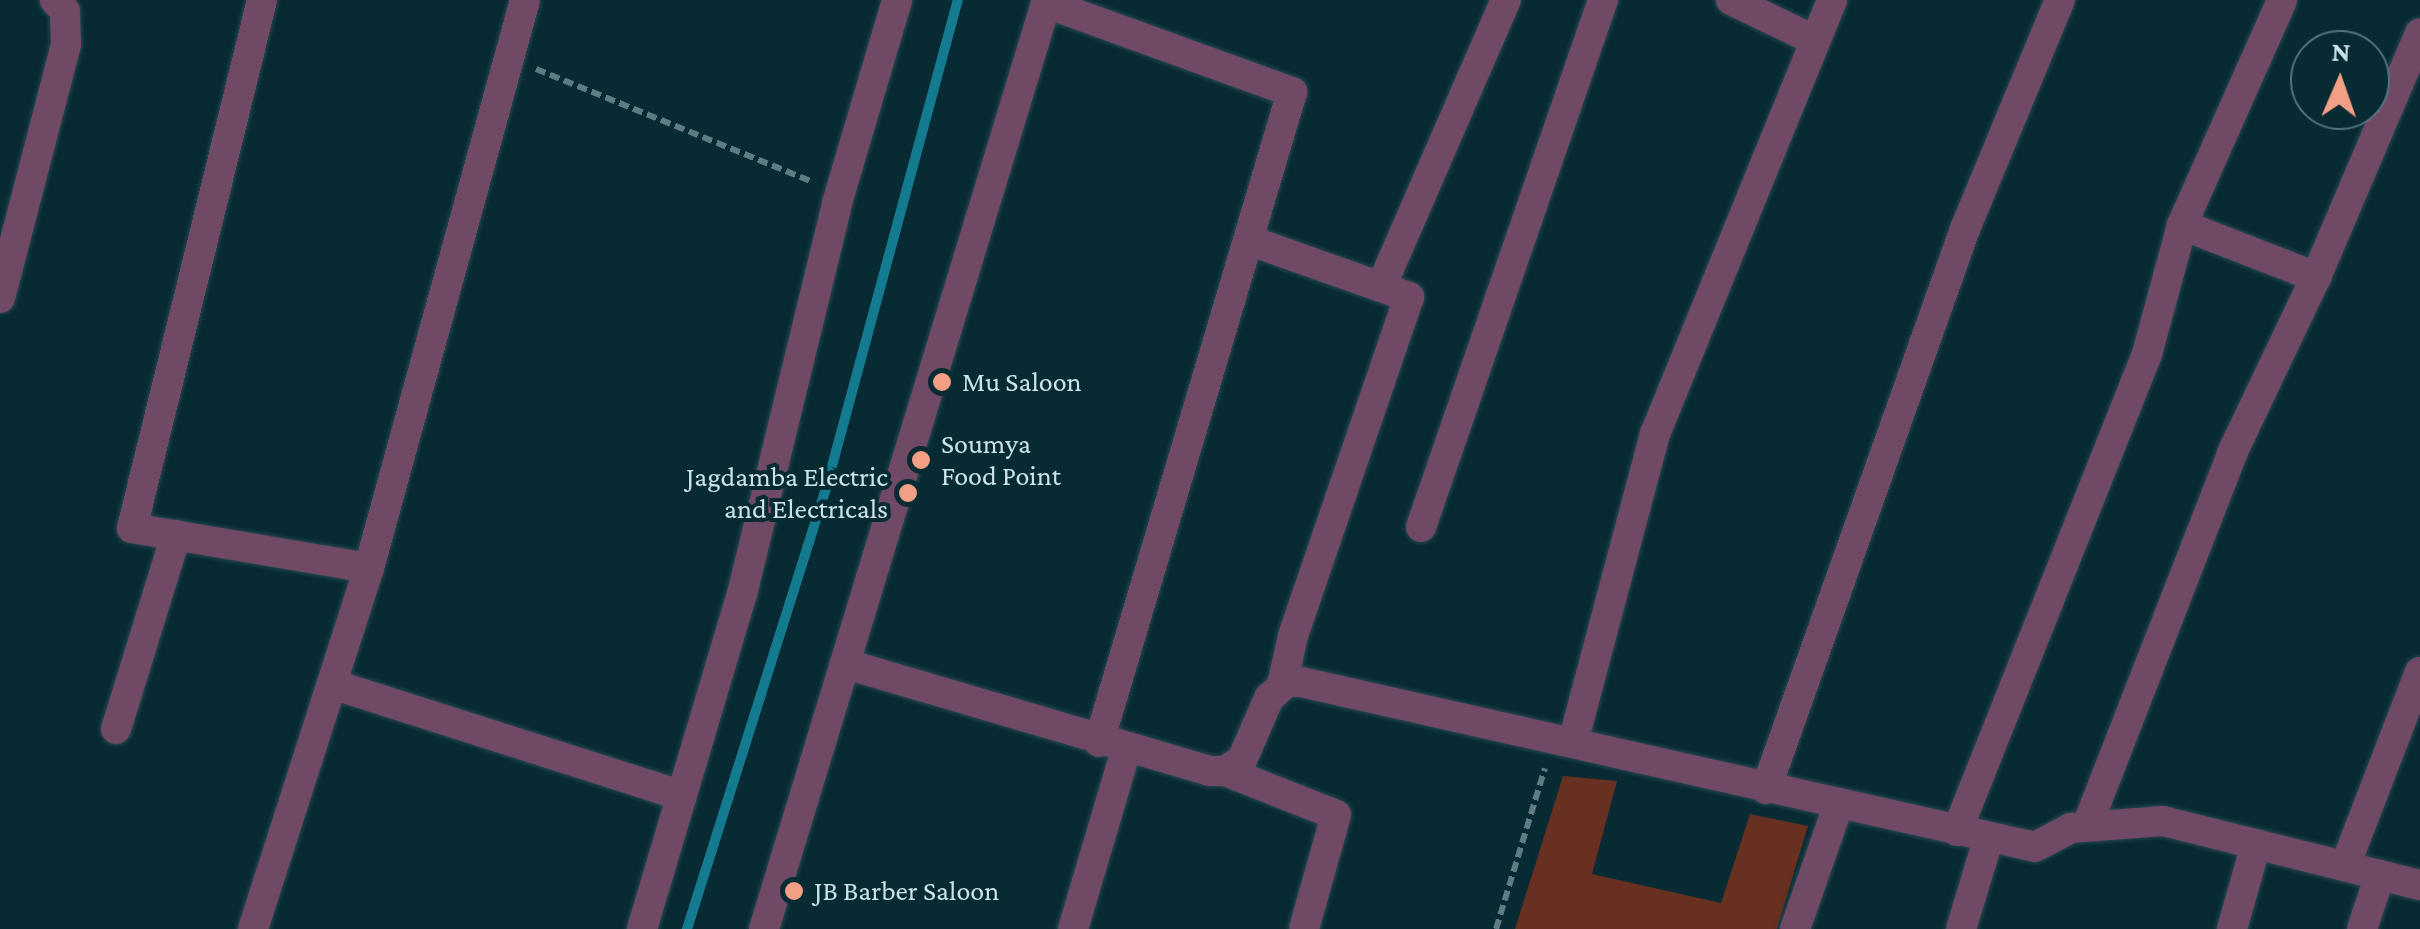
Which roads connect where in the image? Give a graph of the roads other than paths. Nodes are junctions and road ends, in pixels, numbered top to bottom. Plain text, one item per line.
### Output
1 (55, 0) edge
2 (262, 0) edge
3 (525, 0) edge
4 (897, 0) edge
5 (1506, 0) edge
6 (1603, 0) edge
7 (1731, 0) edge
8 (1832, 0) edge
9 (2060, 0) edge
10 (2282, 0) edge
11 (1046, 1) edge
12 (2420, 33) edge
13 (1814, 40) junction
14 (2182, 224) junction
15 (1251, 241) junction
16 (2316, 277) junction
17 (1381, 287) junction
18 (0, 298) edge
19 (1421, 527) dead end
20 (176, 535) junction
21 (369, 568) junction
22 (846, 664) junction
23 (2420, 672) edge
24 (332, 684) junction
25 (1282, 685) junction
26 (116, 730) dead end
27 (1564, 740) junction
28 (1112, 746) junction
29 (1225, 771) junction
30 (1766, 789) junction
31 (682, 796) junction
32 (1838, 806) junction
33 (2087, 826) junction
34 (1957, 831) junction
35 (1989, 837) junction
36 (2256, 844) junction
37 (2345, 866) junction
38 (2380, 875) junction
39 (2420, 885) edge
40 (253, 929) edge
41 (642, 929) edge
42 (764, 929) edge
43 (1073, 929) edge
44 (1304, 929) edge
45 (1795, 929) edge
46 (1961, 929) edge
47 (2232, 929) edge
48 (2362, 929) edge

1 - 18 street
2 - 20 street
3 - 21 street
4 - 31 street
5 - 17 street
6 - 19 street
7 - 13 street
8 - 13 street
9 - 30 street
10 - 14 street
11 - 15 street
11 - 22 street
12 - 16 street
13 - 27 street
14 - 16 street
14 - 34 street
15 - 17 street
15 - 28 street
16 - 33 street
17 - 25 street
20 - 21 street
20 - 26 street
21 - 24 street
22 - 28 street
22 - 42 street
23 - 37 street
24 - 31 street
24 - 40 street
25 - 27 street
25 - 29 street
27 - 30 street
28 - 29 street
28 - 43 street
29 - 44 street
30 - 32 street
31 - 41 street
32 - 34 street
32 - 45 street
33 - 35 street
33 - 36 street
34 - 35 street
35 - 46 street
36 - 37 street
36 - 47 street
37 - 38 street
38 - 39 street
38 - 48 street

